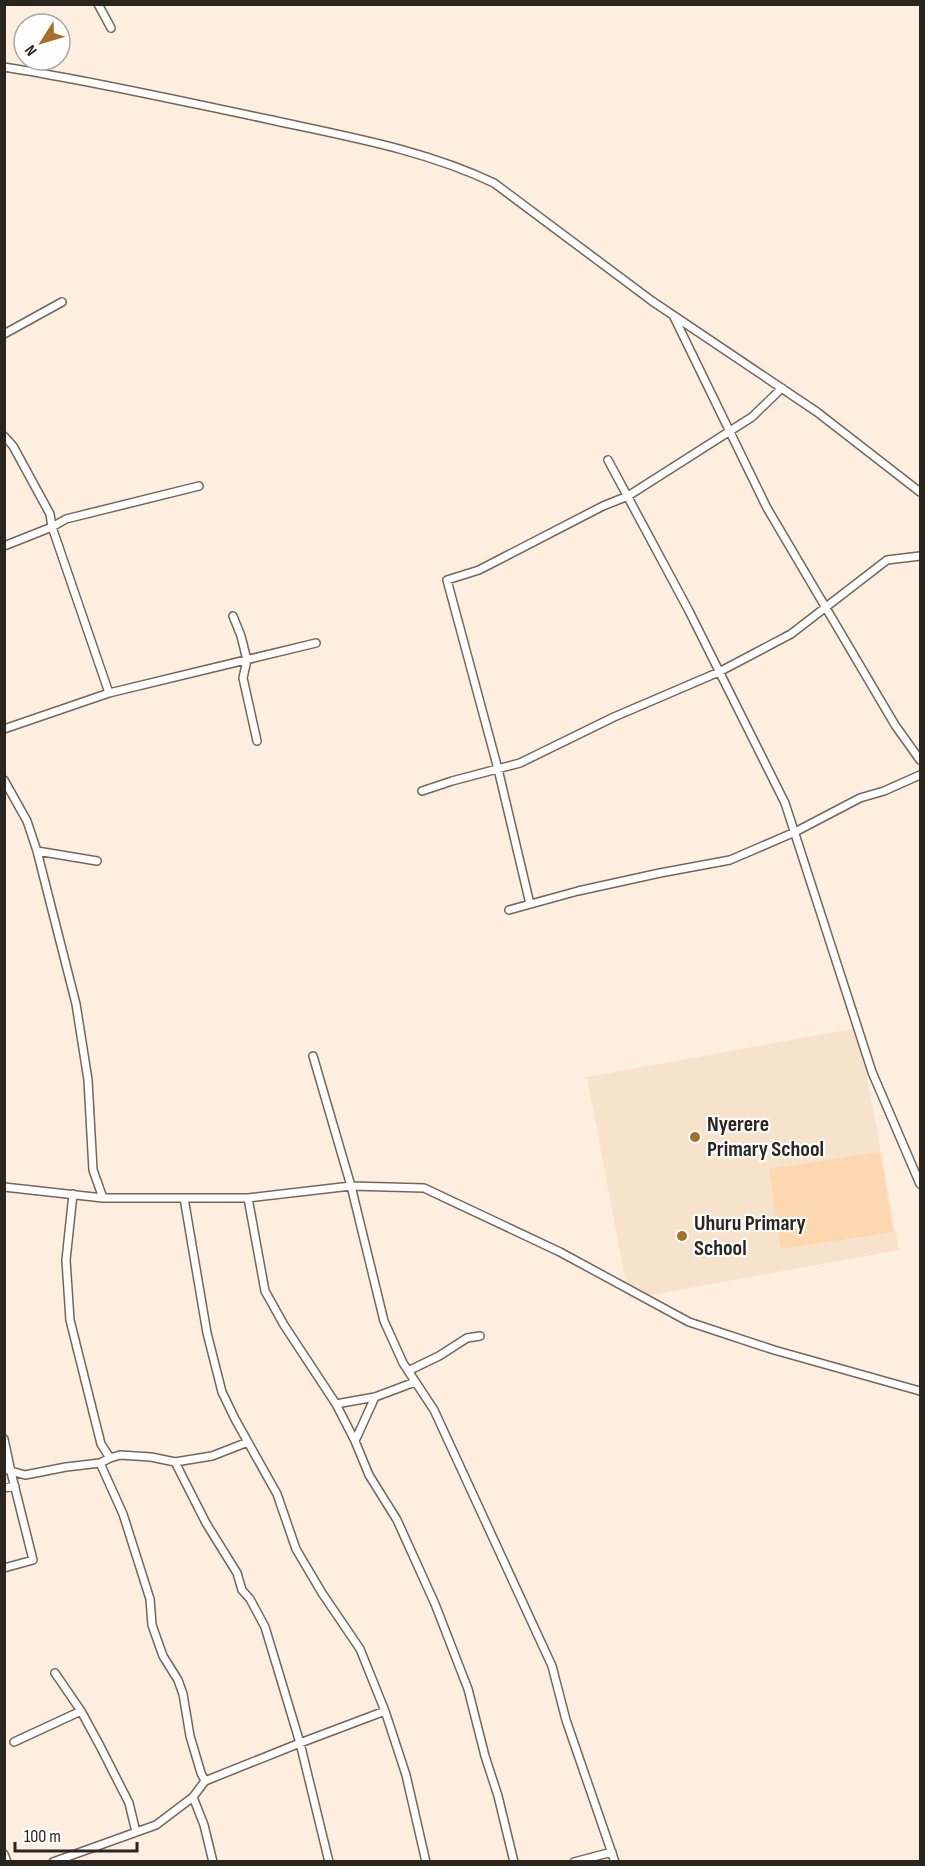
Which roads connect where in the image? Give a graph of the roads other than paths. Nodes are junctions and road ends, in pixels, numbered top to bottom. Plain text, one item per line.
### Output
1 (99, 4) edge
2 (111, 28) dead end
3 (4, 67) edge
4 (62, 302) dead end
5 (674, 316) junction
6 (4, 334) edge
7 (782, 388) junction
8 (729, 430) junction
9 (4, 436) edge
10 (608, 460) dead end
11 (199, 486) dead end
12 (921, 492) edge
13 (628, 496) junction
14 (52, 527) junction
15 (4, 546) edge
16 (921, 556) edge
17 (826, 608) junction
18 (233, 616) dead end
19 (316, 643) dead end
20 (248, 660) junction
21 (719, 672) junction
22 (109, 693) junction
23 (4, 729) edge
24 (257, 741) dead end
25 (921, 760) edge
26 (498, 769) junction
27 (921, 775) edge
28 (4, 780) edge
29 (422, 790) dead end
30 (795, 832) junction
31 (38, 851) junction
32 (97, 861) dead end
33 (530, 904) junction
34 (509, 910) dead end
35 (313, 1056) dead end
36 (921, 1184) edge
37 (351, 1186) junction
38 (4, 1187) edge
39 (73, 1194) junction
40 (104, 1198) junction
41 (184, 1198) junction
42 (248, 1198) junction
43 (480, 1336) dead end
44 (408, 1371) junction
45 (416, 1382) junction
46 (921, 1391) edge
47 (375, 1397) junction
48 (336, 1404) junction
49 (4, 1439) edge
50 (355, 1441) junction
51 (248, 1442) junction
52 (110, 1458) junction
53 (176, 1462) junction
54 (100, 1463) junction
55 (8, 1470) edge
56 (15, 1486) junction
57 (4, 1488) edge
58 (4, 1568) edge
59 (56, 1673) dead end
60 (81, 1711) junction
61 (385, 1711) junction
62 (14, 1742) dead end
63 (300, 1743) junction
64 (206, 1781) junction
65 (193, 1797) junction
66 (136, 1832) junction
67 (612, 1852) junction
68 (4, 1854) edge
69 (7, 1862) edge
70 (53, 1862) edge
71 (213, 1862) edge
72 (329, 1862) edge
73 (426, 1862) edge
74 (514, 1862) edge
75 (574, 1862) edge
76 (615, 1862) edge

1 - 2 street
3 - 5 street
4 - 6 street
5 - 7 street
5 - 8 street
7 - 8 street
7 - 12 street
8 - 13 street
8 - 17 street
9 - 14 street
10 - 13 street
11 - 14 street
13 - 21 street
13 - 26 street
14 - 15 street
14 - 22 street
16 - 17 street
17 - 21 street
17 - 25 street
18 - 20 street
19 - 20 street
20 - 22 street
20 - 24 street
21 - 26 street
21 - 30 street
22 - 23 street
26 - 29 street
26 - 33 street
27 - 30 street
28 - 31 street
30 - 33 street
30 - 36 street
31 - 32 street
31 - 40 street
33 - 34 street
35 - 37 street
37 - 42 street
37 - 44 street
37 - 46 street
38 - 39 street
39 - 40 street
39 - 52 street
40 - 41 street
41 - 42 street
41 - 51 street
42 - 48 street
43 - 44 street
44 - 45 street
45 - 47 street
45 - 67 street
47 - 48 street
47 - 50 street
48 - 50 street
49 - 55 street
50 - 74 street
51 - 53 street
51 - 61 street
52 - 53 street
52 - 54 street
53 - 63 street
54 - 55 street
54 - 64 street
55 - 56 street
56 - 57 street
56 - 58 street
59 - 60 street
60 - 62 street
60 - 66 street
61 - 63 street
61 - 73 street
63 - 64 street
63 - 72 street
64 - 65 street
65 - 66 street
65 - 71 street
66 - 70 street
67 - 75 street
67 - 76 street
68 - 69 street

